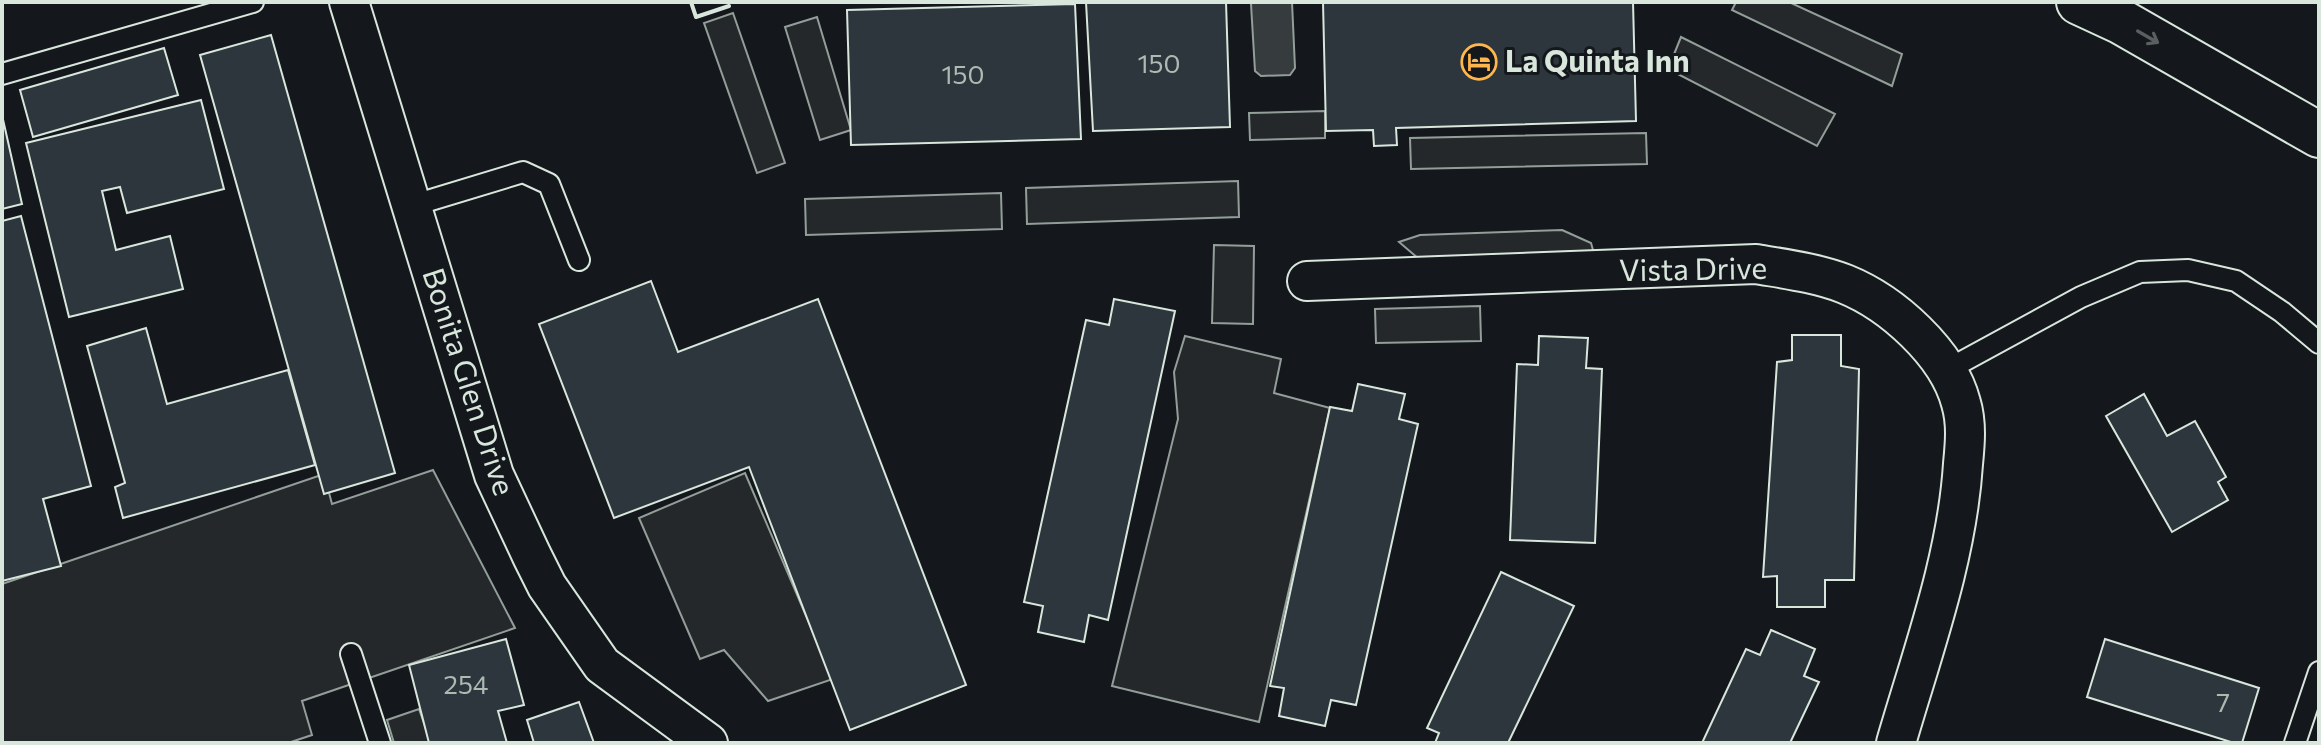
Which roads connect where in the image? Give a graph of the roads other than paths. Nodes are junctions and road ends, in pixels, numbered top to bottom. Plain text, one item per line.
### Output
1 (253, 2) edge
2 (349, 2) edge
3 (2079, 2) edge
4 (2, 74) edge
5 (2319, 135) edge
6 (411, 206) junction
7 (579, 260) dead end
8 (1307, 281) dead end
9 (2319, 343) edge
10 (1947, 370) junction
11 (351, 654) dead end
12 (2319, 672) edge
13 (380, 743) edge
14 (708, 743) edge
15 (1896, 743) edge
16 (2295, 743) edge

1 - 4 lane
2 - 6 street, Bonita Glen Drive
3 -> 5 highway
6 - 7 lane
6 - 14 street, Bonita Glen Drive
8 - 10 street, Vista Drive
9 - 10 lane
10 - 15 street, Vista Drive
11 - 13 lane
12 - 16 lane

